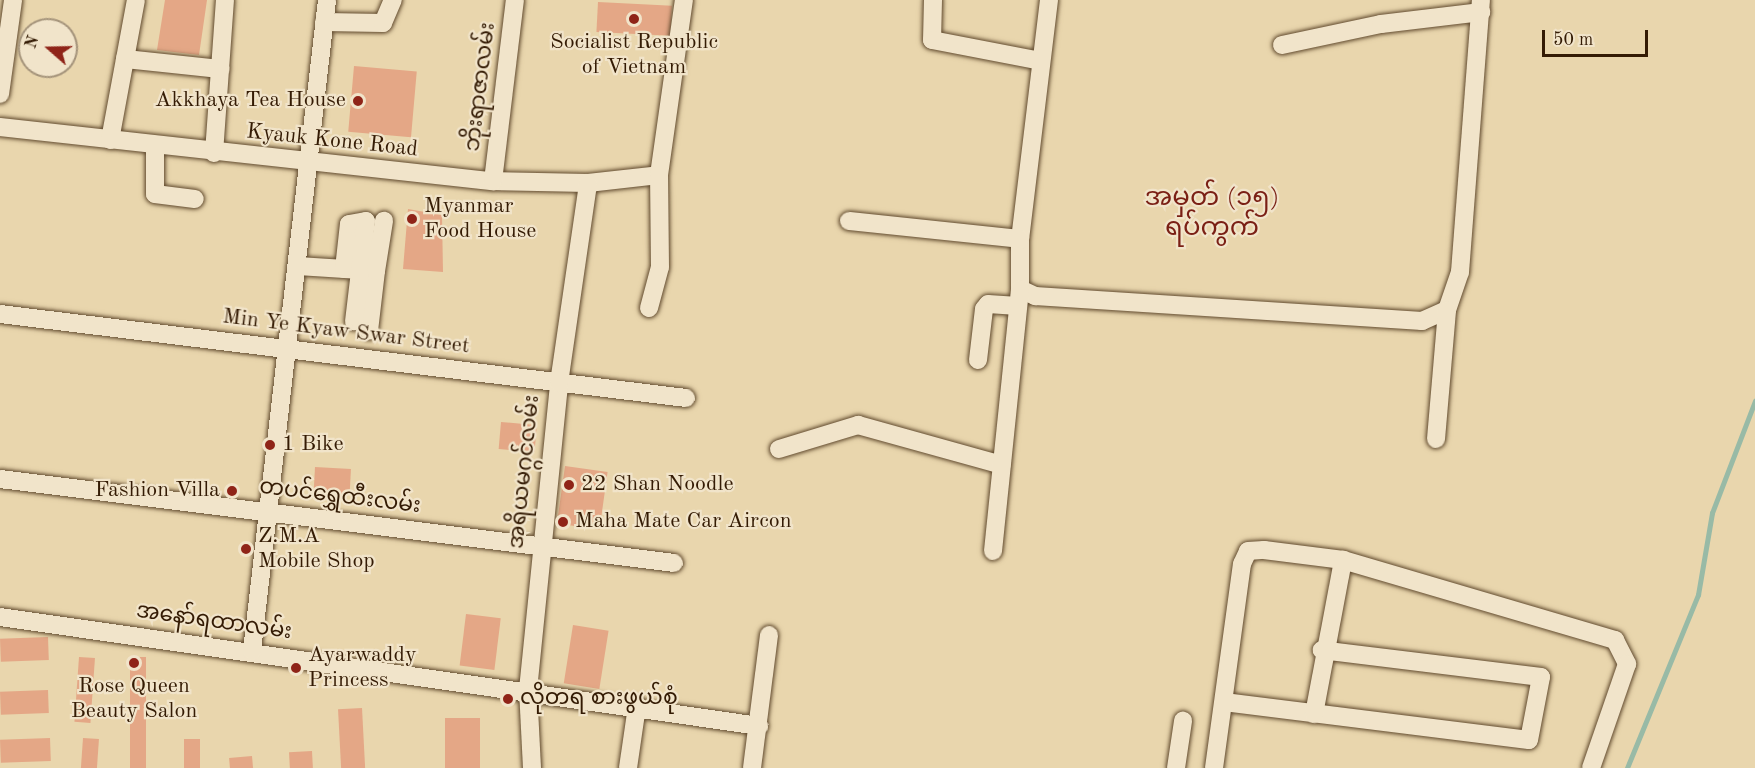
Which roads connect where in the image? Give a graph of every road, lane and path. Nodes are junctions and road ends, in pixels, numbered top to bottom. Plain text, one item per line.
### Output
1 (14, 0) edge
2 (136, 0) edge
3 (225, 0) edge
4 (327, 0) edge
5 (393, 0) edge
6 (515, 0) edge
7 (684, 0) edge
8 (933, 0) edge
9 (1049, 0) edge
10 (1481, 6) edge
11 (324, 22) junction
12 (1282, 45) dead end
13 (125, 60) junction
14 (1041, 61) junction
15 (220, 69) junction
16 (0, 94) edge
17 (0, 128) edge
18 (110, 140) junction
19 (155, 147) junction
20 (214, 153) junction
21 (309, 164) junction
22 (659, 175) junction
23 (494, 181) junction
24 (588, 183) junction
25 (195, 200) dead end
26 (384, 221) dead end
27 (849, 221) dead end
28 (1020, 239) junction
29 (298, 266) junction
30 (360, 270) junction
31 (1019, 298) junction
32 (649, 308) dead end
33 (1447, 310) junction
34 (0, 314) edge
35 (362, 326) dead end
36 (288, 349) junction
37 (978, 360) dead end
38 (559, 383) junction
39 (686, 398) dead end
40 (1436, 439) dead end
41 (779, 449) dead end
42 (1002, 465) junction
43 (0, 479) edge
44 (268, 513) junction
45 (541, 546) junction
46 (993, 551) dead end
47 (1343, 560) junction
48 (674, 563) dead end
49 (0, 617) edge
50 (769, 635) dead end
51 (1322, 650) junction
52 (252, 651) junction
53 (528, 690) junction
54 (1224, 702) junction
55 (637, 706) junction
56 (1314, 714) junction
57 (1183, 721) dead end
58 (759, 726) junction
59 (532, 768) edge
60 (628, 768) edge
61 (752, 768) edge
62 (1176, 768) edge
63 (1214, 768) edge
64 (1591, 768) edge

1 - 16 street
2 - 13 street
3 - 15 street
4 - 11 street
5 - 11 street
6 - 23 street, ဘိုးရာဇာလမ်း
7 - 22 street
8 - 14 street
9 - 14 street
10 - 12 street
10 - 33 street
11 - 21 street
13 - 15 street
13 - 18 street
14 - 28 street
15 - 20 street
17 - 18 street, Kyauk Kone Road
18 - 19 street, Kyauk Kone Road
19 - 20 street, Kyauk Kone Road
19 - 25 street
20 - 21 street, Kyauk Kone Road
21 - 23 street, Kyauk Kone Road
21 - 29 street
22 - 24 street, Kyauk Kone Road
22 - 32 street
23 - 24 street, Kyauk Kone Road
24 - 38 street, အရိယမဂ္ဂင်လမ်း
26 - 30 street
27 - 28 street
28 - 31 street
29 - 30 street
29 - 36 street
30 - 35 street
31 - 33 street
31 - 37 street
31 - 42 street
33 - 40 street
34 - 36 street, Min Ye Kyaw Swar Street
36 - 38 street, Min Ye Kyaw Swar Street
36 - 44 street
38 - 39 street, Min Ye Kyaw Swar Street
38 - 45 street, အရိယမဂ္ဂင်လမ်း
41 - 42 street
42 - 46 street
43 - 44 street, တပင်ရွှေထီးလမ်း
44 - 45 street, တပင်ရွှေထီးလမ်း
44 - 52 street
45 - 48 street, တပင်ရွှေထီးလမ်း
45 - 53 street, အရိယမဂ္ဂင်လမ်း
47 - 51 street
47 - 54 street
47 - 64 street
49 - 52 street, အနော်ရထာလမ်း
50 - 58 street
51 - 56 street
51 - 56 street
52 - 53 street, အနော်ရထာလမ်း
53 - 55 street, အနော်ရထာလမ်း
53 - 59 street, အရိယမဂ္ဂင်လမ်း
54 - 56 street
54 - 63 street
55 - 58 street, အနော်ရထာလမ်း
55 - 60 street
57 - 62 street
58 - 61 street

